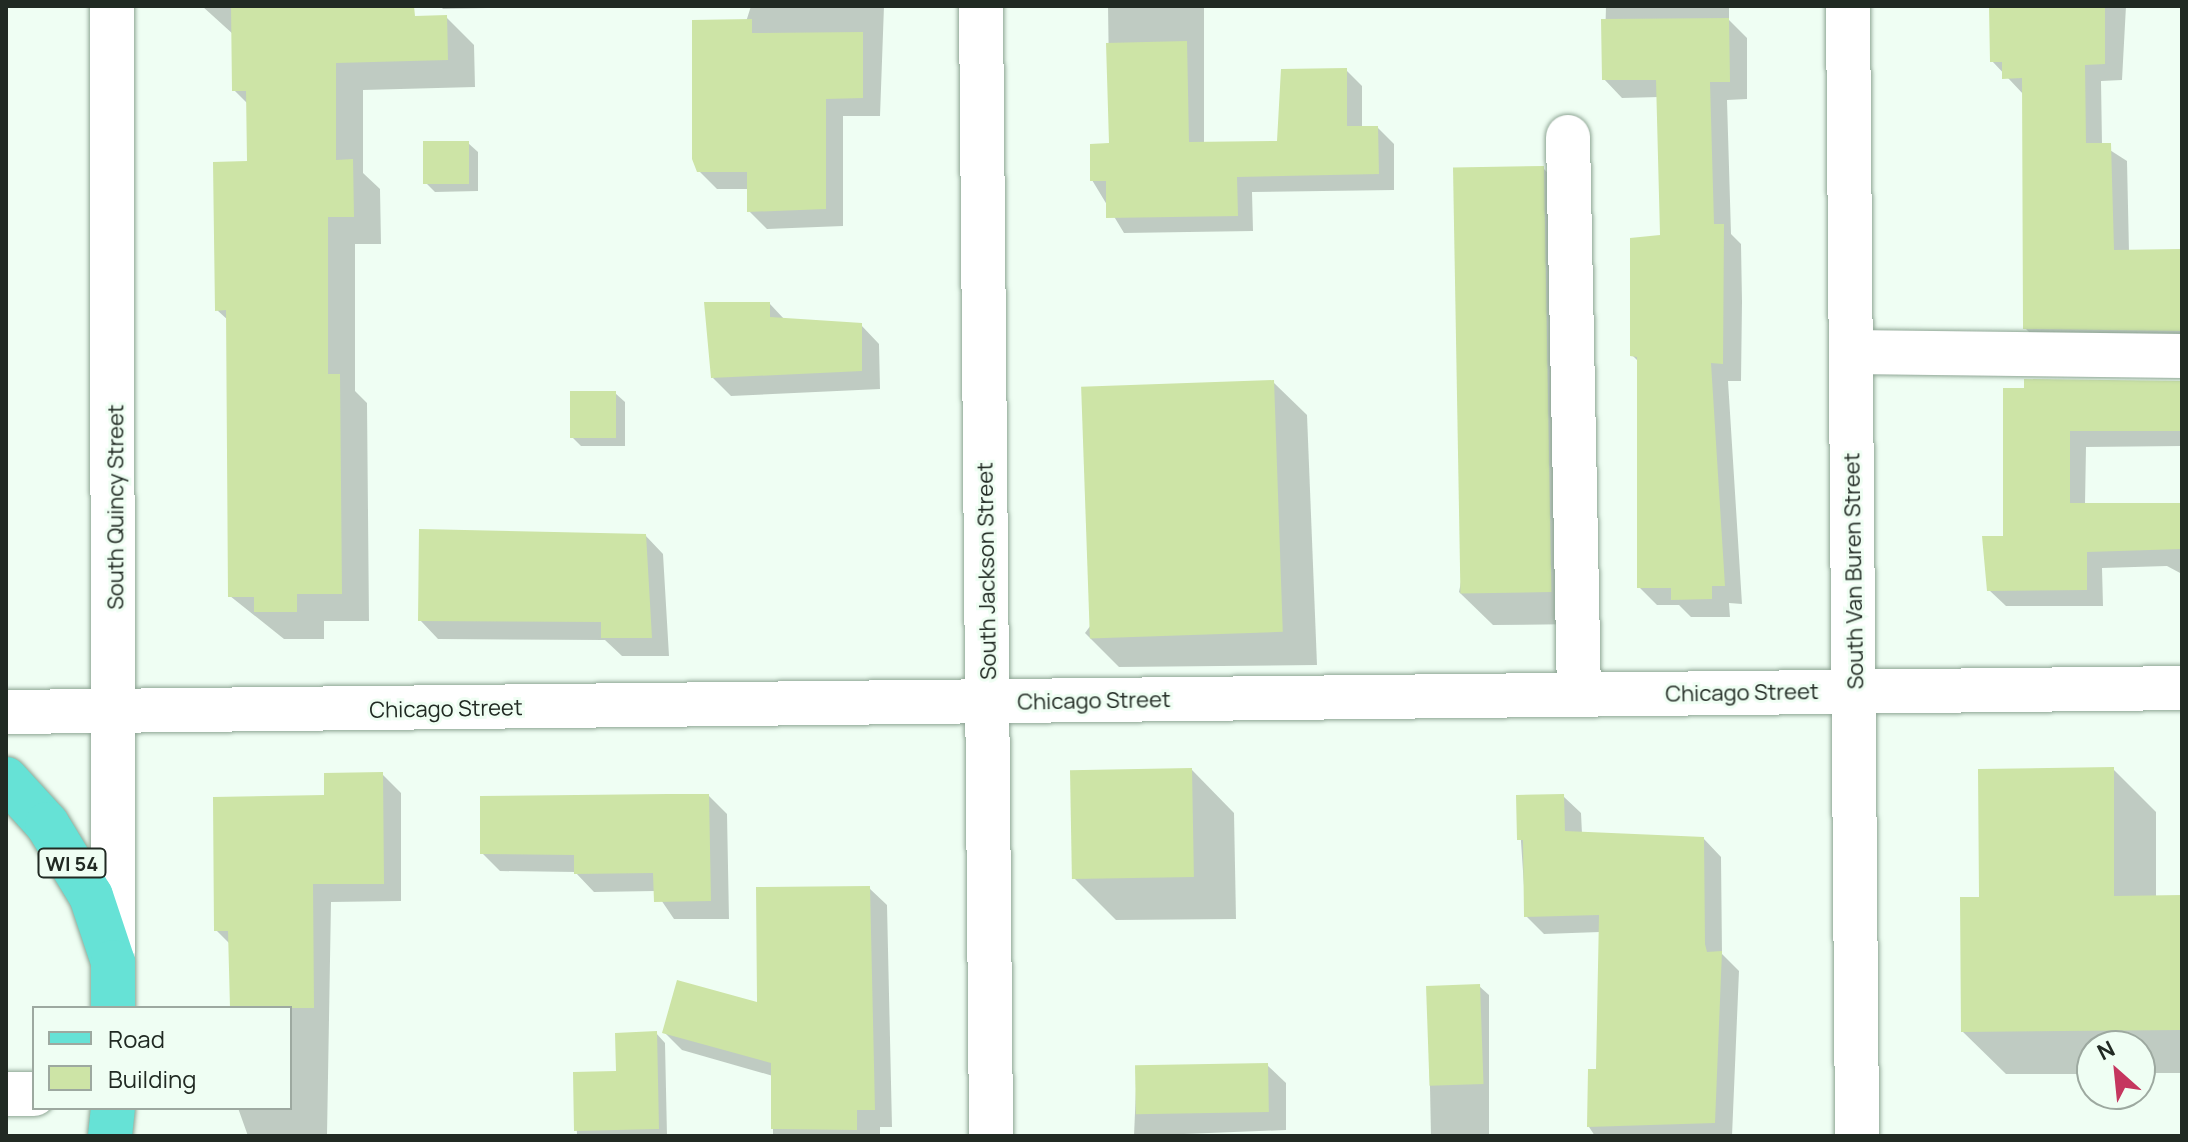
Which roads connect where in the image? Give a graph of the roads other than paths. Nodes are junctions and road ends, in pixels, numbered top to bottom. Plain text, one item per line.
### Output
1 (112, 6) edge
2 (981, 6) edge
3 (1848, 6) edge
4 (1568, 137) dead end
5 (1852, 352) junction
6 (2182, 356) edge
7 (2182, 688) edge
8 (1855, 692) junction
9 (1579, 695) junction
10 (988, 703) junction
11 (114, 709) junction
12 (6, 712) edge
13 (6, 779) edge
14 (113, 962) junction
15 (113, 1006) edge
16 (6, 1094) edge
17 (32, 1094) edge
18 (113, 1110) edge
19 (110, 1136) edge
20 (991, 1136) edge
21 (1857, 1136) edge

1 - 11 street, South Quincy Street
2 - 10 street, South Jackson Street
3 - 5 street, South Van Buren Street
4 - 9 street
5 - 6 street
5 - 8 street, South Van Buren Street
7 - 8 street, Chicago Street
8 - 9 street, Chicago Street
8 - 21 street, South Van Buren Street
9 - 10 street, Chicago Street
10 - 11 street, Chicago Street
10 - 20 street, South Jackson Street
11 - 12 street, Chicago Street
11 - 14 street, South Quincy Street
13 - 14 main road, WI 54
14 - 15 main road, South Quincy Street / WI 54
16 - 17 street
18 - 19 main road

